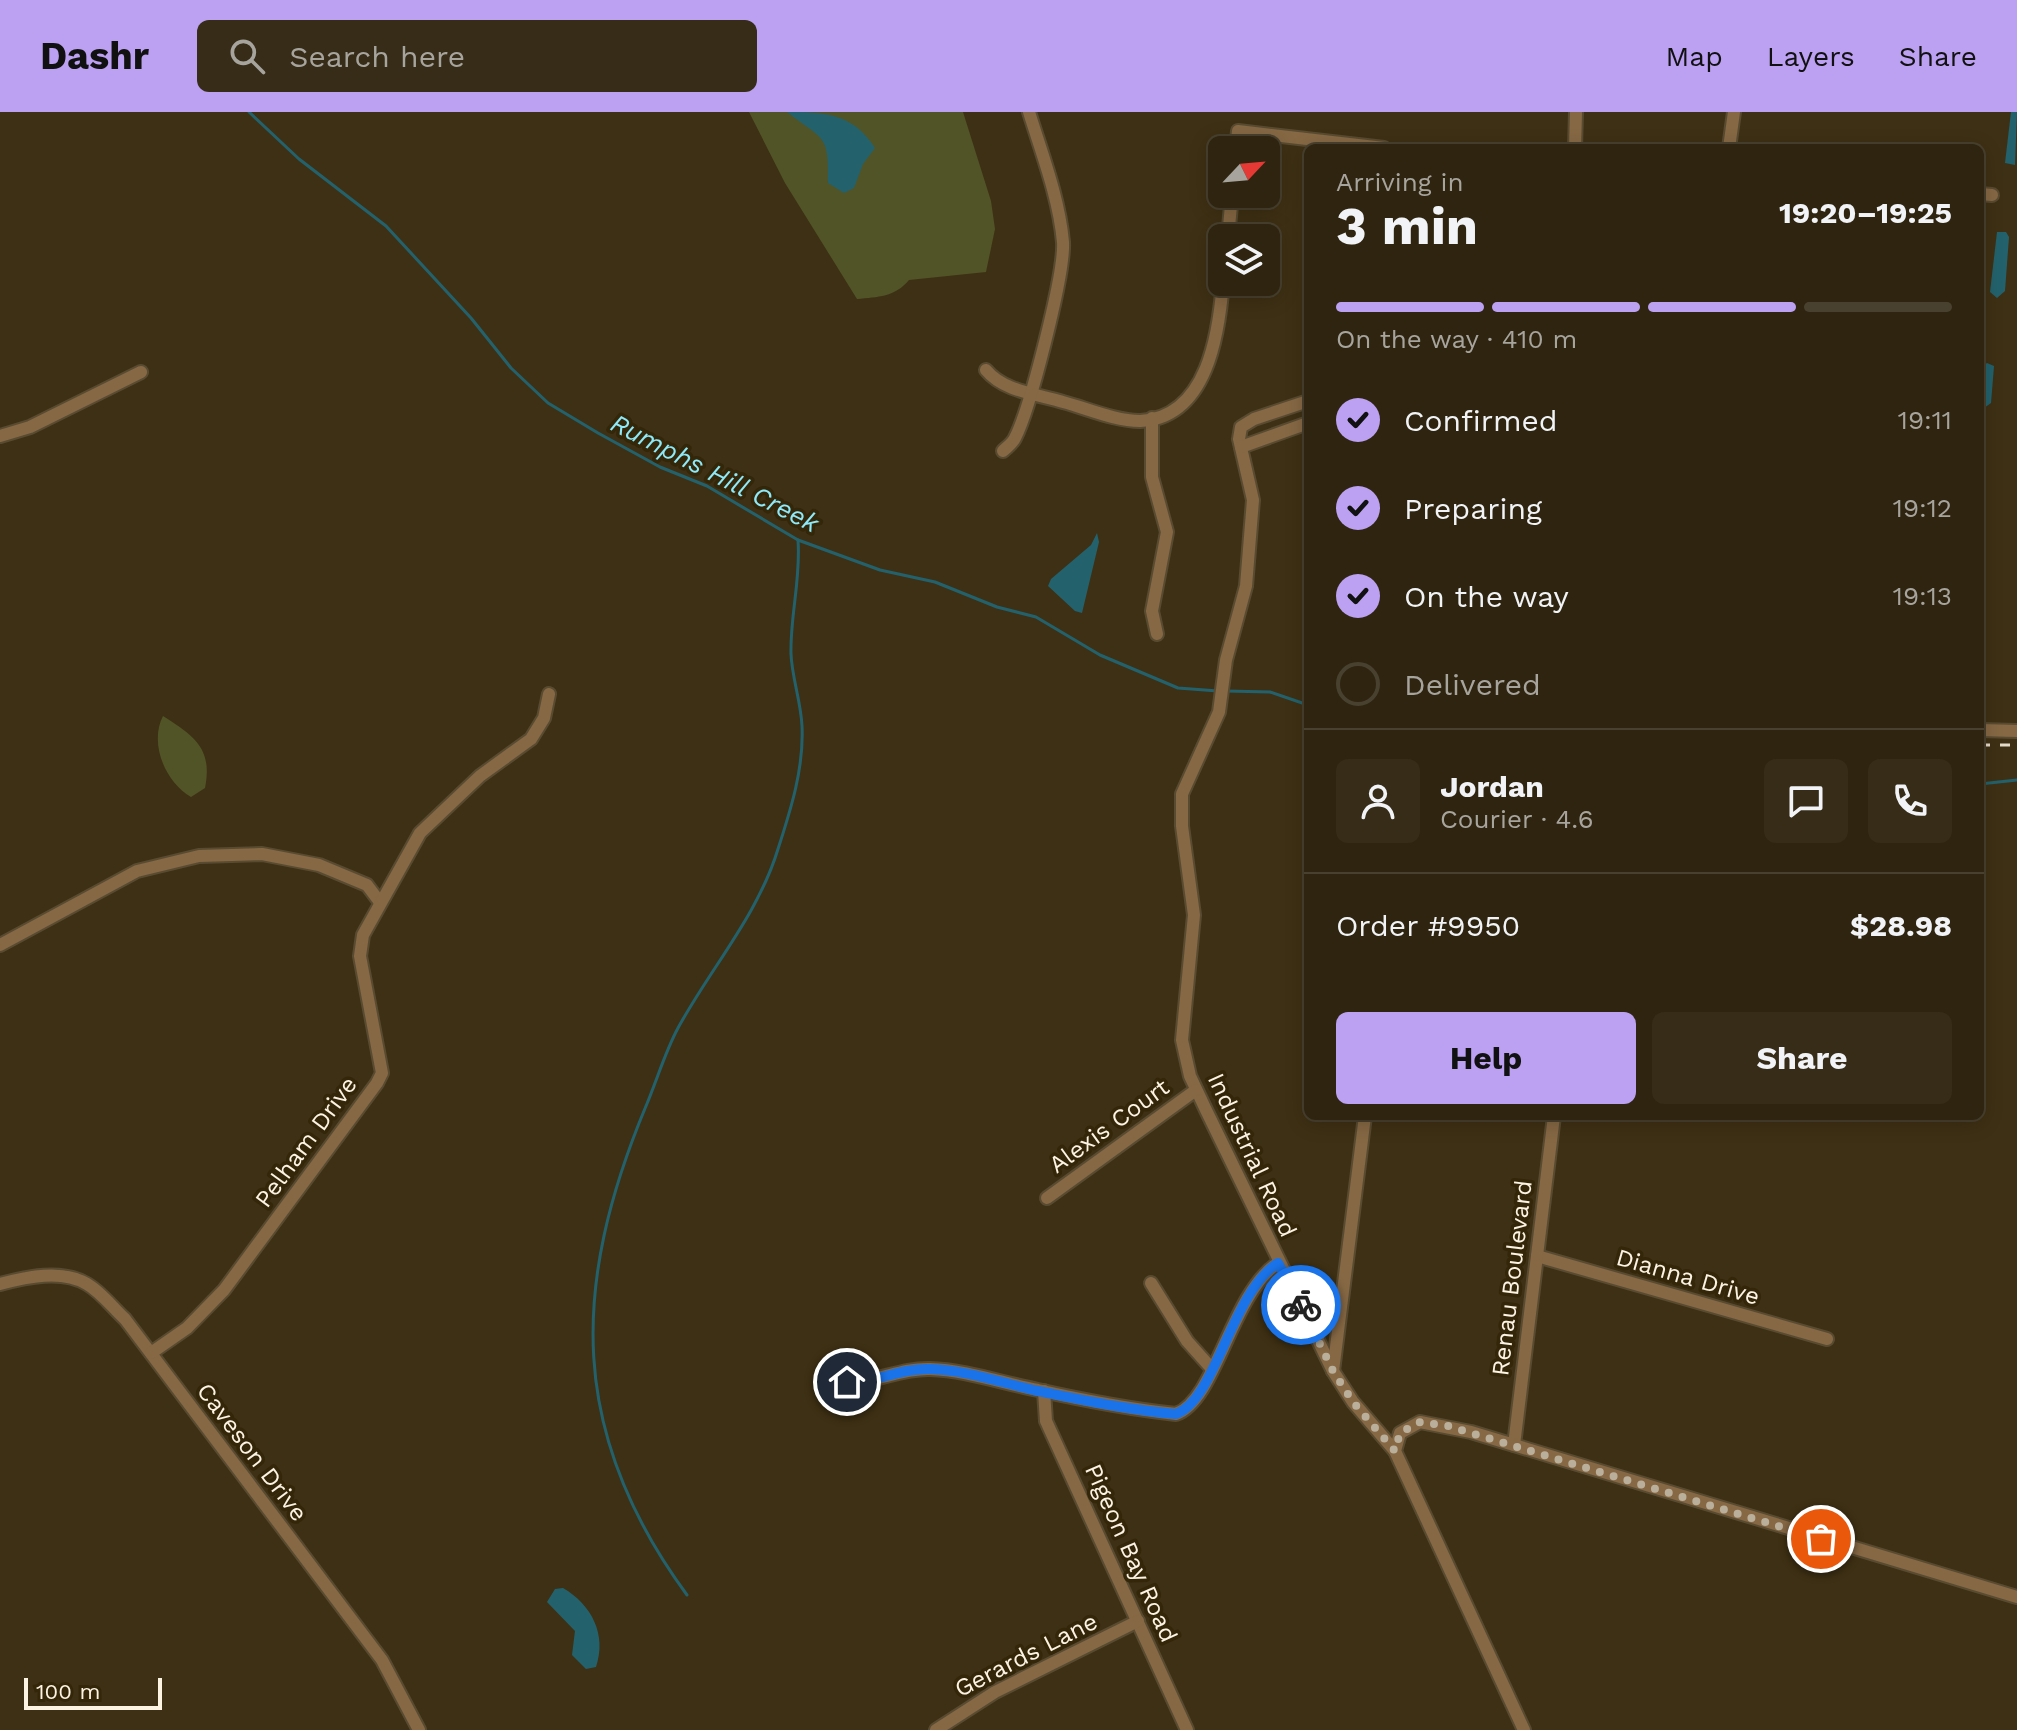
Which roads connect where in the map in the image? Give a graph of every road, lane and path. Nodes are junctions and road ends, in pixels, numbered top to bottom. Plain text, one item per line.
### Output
1 (1029, 112) edge
2 (1576, 112) edge
3 (1734, 112) edge
4 (1237, 136) edge
5 (1350, 144) edge
6 (1575, 144) edge
7 (1730, 144) edge
8 (1222, 296) edge
9 (986, 370) dead end
10 (141, 372) dead end
11 (1029, 392) junction
12 (1304, 402) edge
13 (1152, 418) junction
14 (1304, 424) edge
15 (0, 436) edge
16 (1241, 447) junction
17 (1003, 451) dead end
18 (1157, 634) dead end
19 (549, 694) dead end
20 (1984, 730) edge
21 (2017, 731) edge
22 (379, 901) junction
23 (0, 945) edge
24 (1196, 1090) junction
25 (1364, 1120) edge
26 (1554, 1120) edge
27 (1047, 1198) dead end
28 (1537, 1256) junction
29 (1278, 1263) junction
30 (1151, 1283) dead end
31 (0, 1284) edge
32 (1827, 1339) dead end
33 (151, 1353) junction
34 (1212, 1369) junction
35 (1333, 1371) junction
36 (847, 1382) dead end
37 (1044, 1391) junction
38 (1514, 1445) junction
39 (1395, 1451) junction
40 (2017, 1597) edge
41 (1138, 1621) junction
42 (419, 1730) edge
43 (936, 1730) edge
44 (1187, 1730) edge
45 (1524, 1730) edge

1 - 11 street
2 - 6 street
3 - 7 street
4 - 5 street
8 - 13 street
9 - 11 street
10 - 15 street
11 - 13 street
11 - 17 street
12 - 16 street
13 - 18 street
14 - 16 street
16 - 24 street, Industrial Road
19 - 22 street, Pelham Drive
20 - 21 street
22 - 23 street
22 - 33 street, Pelham Drive
24 - 27 street, Alexis Court
24 - 29 street, Industrial Road
25 - 35 street
26 - 28 street, Renau Boulevard
28 - 32 street, Dianna Drive
28 - 38 street, Renau Boulevard
29 - 34 street
29 - 35 street, Industrial Road
30 - 34 street
31 - 33 street, Caveson Drive
33 - 42 street, Caveson Drive
34 - 37 street
35 - 39 street, Industrial Road
36 - 37 street
37 - 41 street, Pigeon Bay Road
38 - 39 street
38 - 40 street
39 - 45 street, Industrial Road
41 - 43 street, Gerards Lane
41 - 44 street, Pigeon Bay Road

